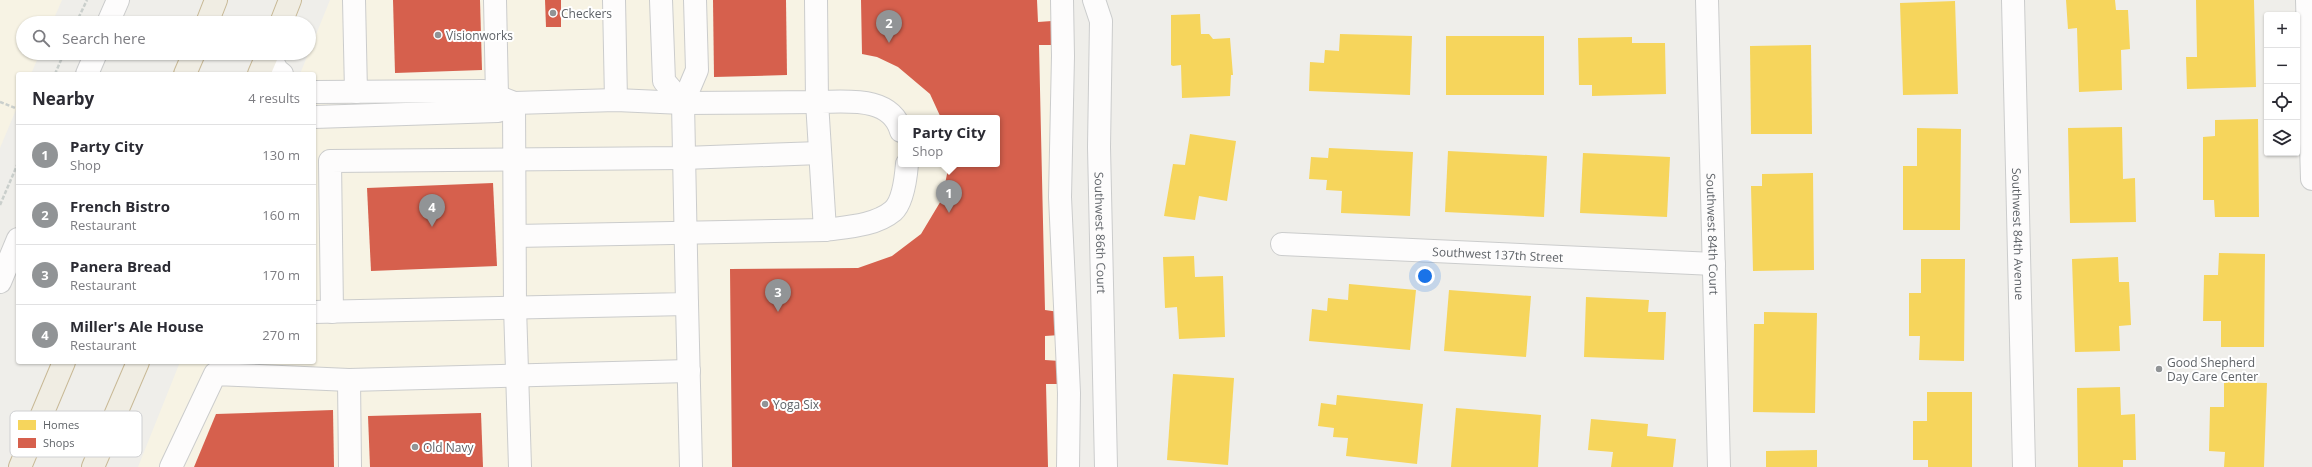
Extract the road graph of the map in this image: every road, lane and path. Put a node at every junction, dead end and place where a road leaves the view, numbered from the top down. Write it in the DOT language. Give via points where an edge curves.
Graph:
graph roads {
  1 [pos="87,0"];
  2 [pos="118,0"];
  3 [pos="216,0"];
  4 [pos="290,0"];
  5 [pos="354,0"];
  6 [pos="495,0"];
  7 [pos="614,0"];
  8 [pos="661,0"];
  9 [pos="695,0"];
  10 [pos="816,0"];
  11 [pos="1062,0"];
  12 [pos="1094,0"];
  13 [pos="1112,0"];
  14 [pos="1707,0"];
  15 [pos="2013,0"];
  16 [pos="2307,0"];
  17 [pos="79,16"];
  18 [pos="111,16"];
  19 [pos="210,16"];
  20 [pos="284,16"];
  21 [pos="1100,21"];
  22 [pos="61,60"];
  23 [pos="93,60"];
  24 [pos="191,60"];
  25 [pos="265,60"];
  26 [pos="272,60"];
  27 [pos="56,72"];
  28 [pos="88,72"];
  29 [pos="186,72"];
  30 [pos="260,72"];
  31 [pos="280,72"];
  32 [pos="316,92"];
  33 [pos="356,92"];
  34 [pos="505,99"];
  35 [pos="616,100"];
  36 [pos="0,102"];
  37 [pos="817,102"];
  38 [pos="683,103"];
  39 [pos="16,108"];
  40 [pos="316,116"];
  41 [pos="898,126"];
  42 [pos="820,154"];
  43 [pos="514,158"];
  44 [pos="684,158"];
  45 [pos="907,167"];
  46 [pos="16,168"];
  47 [pos="2312,179"];
  48 [pos="0,205"];
  49 [pos="825,230"];
  50 [pos="686,232"];
  51 [pos="515,236"];
  52 [pos="16,244"];
  53 [pos="1282,244"];
  54 [pos="1714,264"];
  55 [pos="0,282"];
  56 [pos="687,304"];
  57 [pos="515,307"];
  58 [pos="323,312"];
  59 [pos="63,364"];
  60 [pos="137,364"];
  61 [pos="218,368"];
  62 [pos="689,372"];
  63 [pos="517,375"];
  64 [pos="349,380"];
  65 [pos="43,411"];
  66 [pos="117,411"];
  67 [pos="24,457"];
  68 [pos="97,457"];
  69 [pos="20,467"];
  70 [pos="93,467"];
  71 [pos="171,467"];
  72 [pos="350,467"];
  73 [pos="520,467"];
  74 [pos="691,467"];
  75 [pos="1068,467"];
  76 [pos="1106,467"];
  77 [pos="1719,467"];
  78 [pos="2024,467"];
  1 -- 17 [label="path"];
  2 -- 18 [label="street"];
  3 -- 19 [label="highway"];
  4 -- 20 [label="highway"];
  5 -- 33 [label="street"];
  6 -- 34 [label="street"];
  7 -- 35 [label="street"];
  8 -- 38 [label="street" via="664,81"];
  9 -- 38 [label="street" via="697,70"];
  10 -- 37 [label="street"];
  11 -- 75 [label="street" via="1060,197 1069,393"];
  12 -- 21 [label="street, Southwest 86th Court"];
  13 -- 21 [label="street"];
  14 -- 54 [label="street, Southwest 84th Court"];
  15 -- 78 [label="street, Southwest 84th Avenue"];
  16 -- 47 [label="street"];
  21 -- 76 [label="street, Southwest 86th Court" via="1099,147"];
  22 -- 27 [label="path"];
  23 -- 28 [label="street"];
  24 -- 29 [label="highway"];
  25 -- 30 [label="highway"];
  26 -- 31 [label="street"];
  32 -- 33 [label="street"];
  33 -- 34 [label="street" via="484,91"];
  34 -- 35 [label="street"];
  34 -- 40 [label="street" via="498,111"];
  34 -- 43 [label="street"];
  35 -- 38 [label="street"];
  36 -- 39 [label="path"];
  37 -- 38 [label="street"];
  37 -- 41 [label="street" via="873,103 892,115"];
  37 -- 42 [label="street"];
  38 -- 44 [label="street"];
  42 -- 44 [label="street"];
  42 -- 49 [label="street"];
  43 -- 44 [label="street"];
  43 -- 51 [label="street"];
  43 -- 58 [label="street" via="330,161"];
  44 -- 50 [label="street"];
  45 -- 49 [label="street" via="906,183 894,211 864,225"];
  46 -- 48 [label="path"];
  49 -- 50 [label="street"];
  50 -- 51 [label="street"];
  50 -- 56 [label="street"];
  51 -- 57 [label="street"];
  52 -- 55 [label="street"];
  53 -- 54 [label="street, Southwest 137th Street"];
  54 -- 77 [label="street, Southwest 84th Court"];
  56 -- 57 [label="street"];
  56 -- 62 [label="street"];
  57 -- 58 [label="street"];
  57 -- 63 [label="street"];
  59 -- 65 [label="highway"];
  60 -- 66 [label="highway"];
  61 -- 64 [label="street"];
  61 -- 71 [label="street"];
  62 -- 63 [label="street"];
  62 -- 74 [label="street"];
  63 -- 64 [label="street"];
  63 -- 73 [label="street"];
  64 -- 72 [label="street"];
  67 -- 69 [label="highway"];
  68 -- 70 [label="highway"];
}
